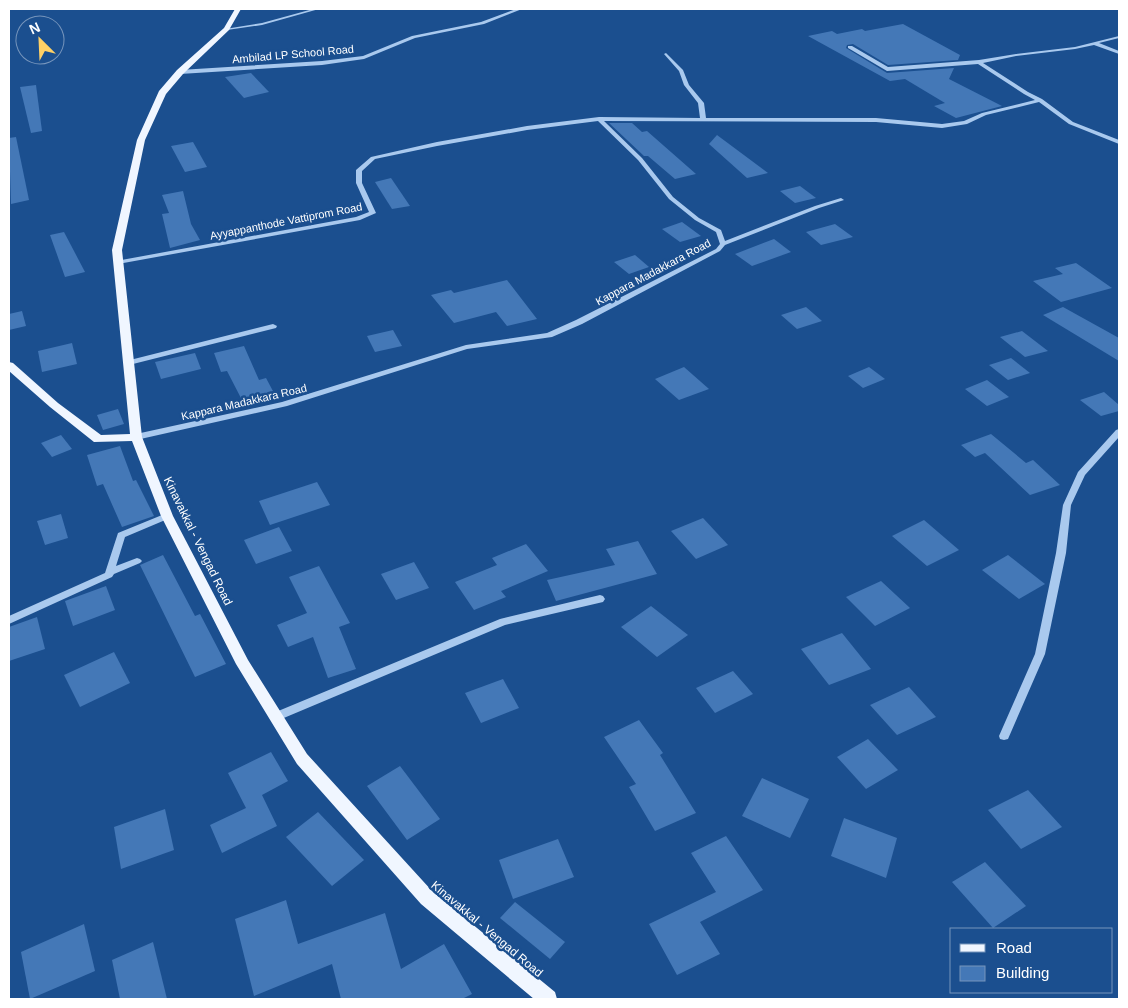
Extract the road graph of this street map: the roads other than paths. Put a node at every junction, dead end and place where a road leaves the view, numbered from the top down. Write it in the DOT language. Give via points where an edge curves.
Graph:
graph roads {
  1 [pos="238,9"];
  2 [pos="317,9"];
  3 [pos="520,9"];
  4 [pos="227,29"];
  5 [pos="1119,36"];
  6 [pos="1096,44"];
  7 [pos="850,47"];
  8 [pos="1119,53"];
  9 [pos="666,54"];
  10 [pos="979,62"];
  11 [pos="180,72"];
  12 [pos="1040,100"];
  13 [pos="599,119"];
  14 [pos="703,119"];
  15 [pos="1119,142"];
  16 [pos="840,200"];
  17 [pos="723,244"];
  18 [pos="118,262"];
  19 [pos="273,326"];
  20 [pos="129,363"];
  21 [pos="9,365"];
  22 [pos="1119,432"];
  23 [pos="136,437"];
  24 [pos="167,516"];
  25 [pos="138,561"];
  26 [pos="110,572"];
  27 [pos="600,599"];
  28 [pos="9,620"];
  29 [pos="275,717"];
  30 [pos="1004,736"];
  31 [pos="548,999"];
  1 -- 4 [label="main road, Kinavakkal - Vengad Road"];
  2 -- 4 [label="street" via="262,24"];
  3 -- 11 [label="street, Ambilad LP School Road" via="482,23 414,37 364,57 322,63"];
  4 -- 11 [label="main road, Kinavakkal - Vengad Road"];
  5 -- 6 [label="street"];
  6 -- 8 [label="street"];
  6 -- 10 [label="street"];
  7 -- 10 [label="street" via="887,69"];
  9 -- 14 [label="street" via="702,103"];
  10 -- 12 [label="street"];
  11 -- 18 [label="main road, Kinavakkal - Vengad Road" via="162,93 140,140 117,250"];
  12 -- 14 [label="street" via="992,112 965,123 942,126 876,120"];
  12 -- 15 [label="street" via="1071,123"];
  13 -- 14 [label="street"];
  13 -- 17 [label="street, Kappara Madakkara Road" via="640,159 671,198 697,219 719,231"];
  13 -- 18 [label="street, Ayyappanthode Vattiprom Road" via="527,128 373,158 359,170 359,183 374,213 358,219"];
  16 -- 17 [label="street"];
  17 -- 23 [label="street, Kappara Madakkara Road" via="718,250 580,322 549,334 466,346 284,404"];
  18 -- 20 [label="main road, Kinavakkal - Vengad Road"];
  19 -- 20 [label="street"];
  20 -- 23 [label="main road, Kinavakkal - Vengad Road"];
  21 -- 23 [label="main road" via="98,439"];
  22 -- 30 [label="street" via="1081,474 1067,505 1061,553 1040,654"];
  23 -- 24 [label="main road, Kinavakkal - Vengad Road"];
  24 -- 26 [label="street" via="121,535"];
  24 -- 29 [label="main road, Kinavakkal - Vengad Road"];
  25 -- 26 [label="street"];
  26 -- 28 [label="street" via="108,576"];
  27 -- 29 [label="street" via="503,622"];
  29 -- 31 [label="main road, Kinavakkal - Vengad Road" via="302,759 426,898"];
}
